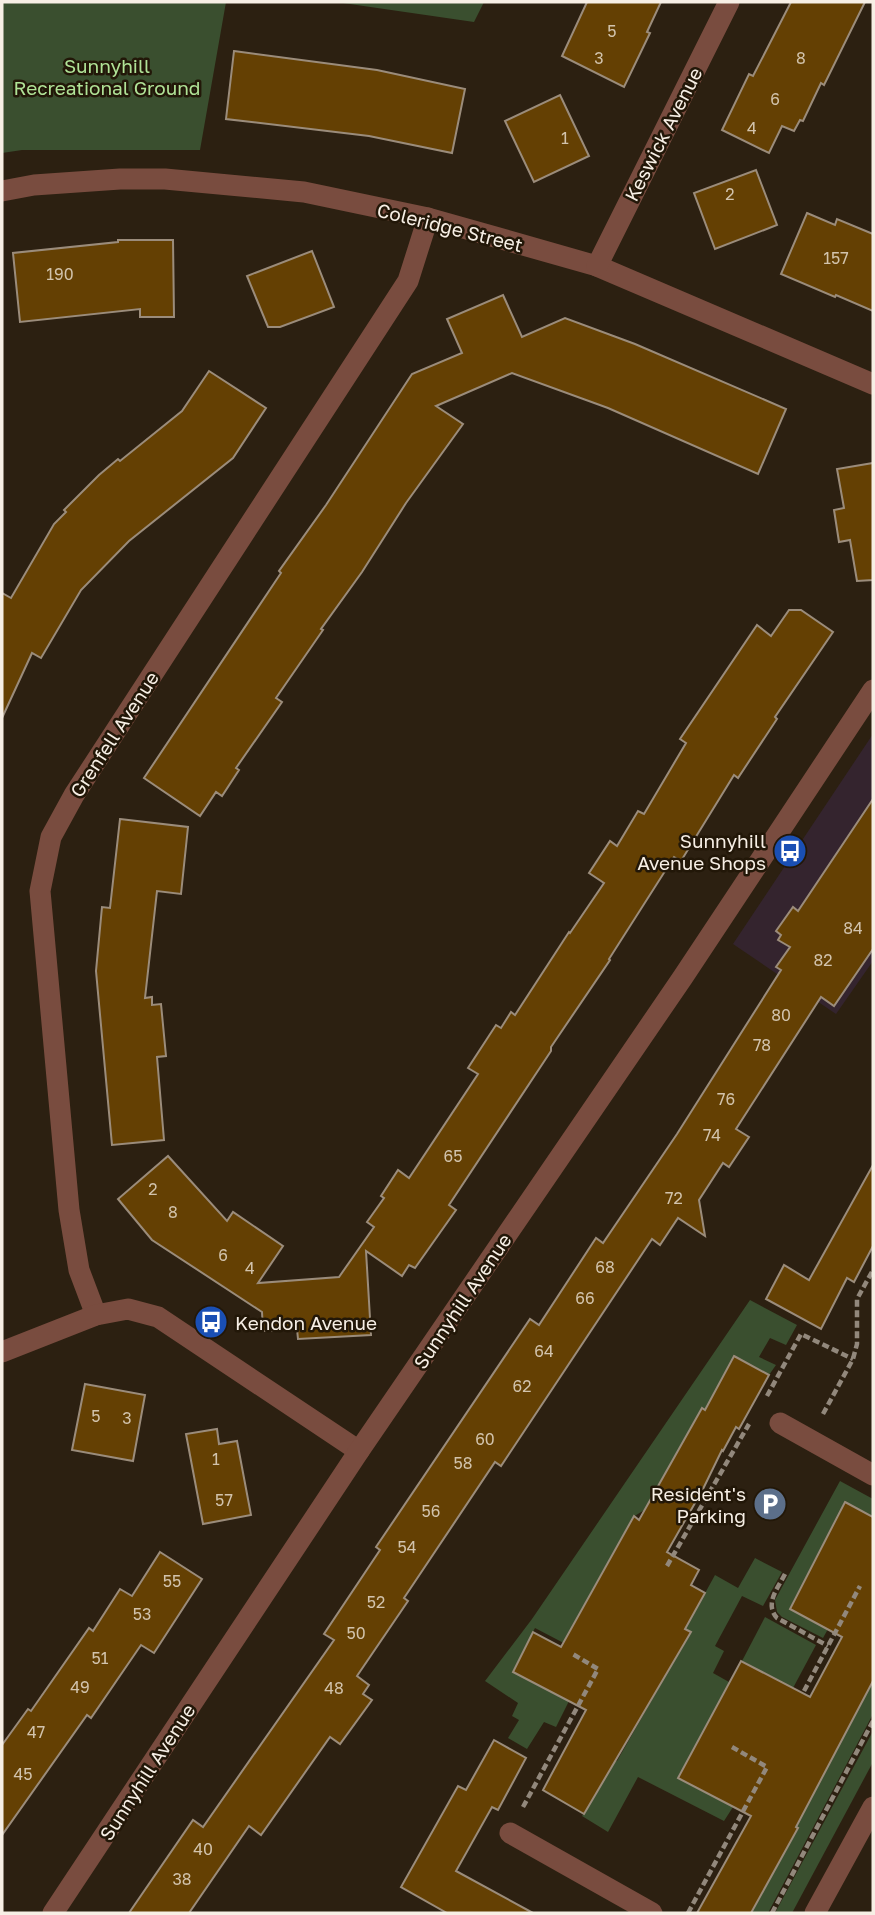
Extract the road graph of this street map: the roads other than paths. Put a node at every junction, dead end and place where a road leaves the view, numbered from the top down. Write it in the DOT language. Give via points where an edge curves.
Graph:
graph roads {
  1 [pos="729,2"];
  2 [pos="2,191"];
  3 [pos="428,218"];
  4 [pos="597,266"];
  5 [pos="873,384"];
  6 [pos="873,690"];
  7 [pos="96,1315"];
  8 [pos="2,1352"];
  9 [pos="780,1423"];
  10 [pos="359,1451"];
  11 [pos="873,1475"];
  12 [pos="873,1807"];
  13 [pos="510,1833"];
  14 [pos="53,1913"];
  15 [pos="652,1913"];
  16 [pos="816,1913"];
  1 -- 4 [label="street, Keswick Avenue"];
  2 -- 3 [label="street, Coleridge Street" via="34,185 165,179 304,192"];
  3 -- 4 [label="street, Coleridge Street"];
  3 -- 7 [label="street, Grenfell Avenue" via="408,281 51,837 40,891 69,1210 79,1270"];
  4 -- 5 [label="street, Coleridge Street"];
  6 -- 10 [label="street, Sunnyhill Avenue"];
  7 -- 8 [label="street"];
  7 -- 10 [label="street" via="128,1309 158,1317"];
  9 -- 11 [label="street"];
  10 -- 14 [label="street, Sunnyhill Avenue"];
  12 -- 16 [label="street"];
  13 -- 15 [label="street"];
}
